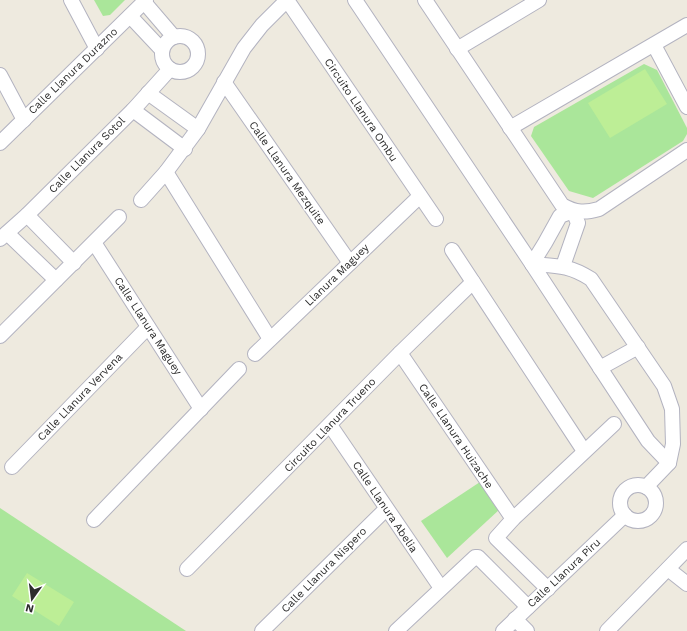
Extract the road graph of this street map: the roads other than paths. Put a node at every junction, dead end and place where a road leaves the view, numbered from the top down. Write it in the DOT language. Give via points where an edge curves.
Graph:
graph roads {
  1 [pos="71,0"];
  2 [pos="287,0"];
  3 [pos="355,0"];
  4 [pos="424,0"];
  5 [pos="538,0"];
  6 [pos="145,1"];
  7 [pos="130,16"];
  8 [pos="687,25"];
  9 [pos="174,37"];
  10 [pos="654,44"];
  11 [pos="97,48"];
  12 [pos="457,49"];
  13 [pos="162,50"];
  14 [pos="170,69"];
  15 [pos="0,75"];
  16 [pos="224,82"];
  17 [pos="148,93"];
  18 [pos="687,107"];
  19 [pos="133,110"];
  20 [pos="24,120"];
  21 [pos="510,128"];
  22 [pos="198,129"];
  23 [pos="0,143"];
  24 [pos="185,149"];
  25 [pos="687,150"];
  26 [pos="166,172"];
  27 [pos="420,196"];
  28 [pos="141,200"];
  29 [pos="573,211"];
  30 [pos="27,215"];
  31 [pos="119,217"];
  32 [pos="436,219"];
  33 [pos="3,236"];
  34 [pos="95,244"];
  35 [pos="452,250"];
  36 [pos="74,263"];
  37 [pos="350,263"];
  38 [pos="532,264"];
  39 [pos="563,266"];
  40 [pos="56,280"];
  41 [pos="473,282"];
  42 [pos="148,327"];
  43 [pos="0,336"];
  44 [pos="270,339"];
  45 [pos="638,347"];
  46 [pos="400,353"];
  47 [pos="255,354"];
  48 [pos="600,368"];
  49 [pos="239,369"];
  50 [pos="201,409"];
  51 [pos="614,424"];
  52 [pos="330,425"];
  53 [pos="584,451"];
  54 [pos="669,463"];
  55 [pos="12,467"];
  56 [pos="646,487"];
  57 [pos="386,509"];
  58 [pos="625,515"];
  59 [pos="513,519"];
  60 [pos="94,520"];
  61 [pos="687,549"];
  62 [pos="187,569"];
  63 [pos="668,569"];
  64 [pos="687,584"];
  65 [pos="441,588"];
  66 [pos="548,589"];
  67 [pos="528,607"];
  68 [pos="515,619"];
  69 [pos="262,631"];
  70 [pos="396,631"];
  71 [pos="503,631"];
  72 [pos="527,631"];
  73 [pos="607,631"];
  1 -- 11 [label="street"];
  2 -- 16 [label="street, Circuito Llanura Ombu" via="244,48"];
  2 -- 27 [label="street, Circuito Llanura Ombu"];
  3 -- 38 [label="street"];
  4 -- 12 [label="street"];
  5 -- 12 [label="street"];
  6 -- 7 [label="street, Calle Llanura Durazno"];
  6 -- 9 [label="street"];
  7 -- 11 [label="street, Calle Llanura Durazno"];
  7 -- 13 [label="street"];
  8 -- 10 [label="street"];
  9 -- 13 [label="street"];
  9 -- 14 [label="street" via="186,37 191,40 198,50 198,56 196,62 187,70"];
  10 -- 18 [label="street"];
  10 -- 21 [label="street"];
  11 -- 20 [label="street, Calle Llanura Durazno"];
  12 -- 21 [label="street"];
  13 -- 14 [label="street" via="163,60"];
  14 -- 17 [label="street, Calle Llanura Sotol"];
  15 -- 20 [label="street"];
  16 -- 22 [label="street, Circuito Llanura Ombu"];
  16 -- 37 [label="street, Calle Llanura Mezquite"];
  17 -- 19 [label="street, Calle Llanura Sotol"];
  17 -- 22 [label="street"];
  19 -- 24 [label="street"];
  19 -- 30 [label="street, Calle Llanura Sotol"];
  20 -- 23 [label="street, Calle Llanura Durazno"];
  21 -- 29 [label="street" via="555,196 562,205"];
  22 -- 24 [label="street, Circuito Llanura Ombu"];
  24 -- 26 [label="street, Circuito Llanura Ombu"];
  25 -- 29 [label="street" via="599,209 587,213"];
  26 -- 28 [label="street, Circuito Llanura Ombu"];
  26 -- 44 [label="street"];
  27 -- 32 [label="street, Circuito Llanura Ombu"];
  27 -- 37 [label="street, Llanura Maguey"];
  29 -- 38 [label="street" via="560,216"];
  29 -- 39 [label="street" via="578,222"];
  30 -- 33 [label="street, Calle Llanura Sotol"];
  30 -- 36 [label="street"];
  31 -- 34 [label="street"];
  33 -- 40 [label="street"];
  34 -- 36 [label="street"];
  34 -- 42 [label="street, Calle Llanura Maguey"];
  35 -- 41 [label="street"];
  36 -- 40 [label="street"];
  37 -- 44 [label="street, Llanura Maguey"];
  38 -- 39 [label="street"];
  38 -- 48 [label="street"];
  39 -- 45 [label="street" via="577,270 591,279"];
  40 -- 43 [label="street"];
  41 -- 46 [label="street, Circuito Llanura Trueno"];
  41 -- 53 [label="street"];
  42 -- 50 [label="street, Calle Llanura Maguey"];
  42 -- 55 [label="street, Calle Llanura Vervena"];
  44 -- 47 [label="street, Llanura Maguey"];
  45 -- 48 [label="street"];
  45 -- 54 [label="street" via="664,386 672,409 673,444"];
  46 -- 52 [label="street, Circuito Llanura Trueno"];
  46 -- 59 [label="street, Calle Llanura Huizache"];
  48 -- 54 [label="street" via="648,441"];
  49 -- 50 [label="street"];
  50 -- 60 [label="street"];
  51 -- 53 [label="street"];
  52 -- 57 [label="street, Calle Llanura Abelia"];
  52 -- 62 [label="street, Circuito Llanura Trueno"];
  53 -- 59 [label="street"];
  54 -- 56 [label="street"];
  56 -- 58 [label="street" via="635,485 625,490 620,506"];
  56 -- 58 [label="street" via="656,502 652,513 642,520 630,519"];
  57 -- 65 [label="street, Calle Llanura Abelia"];
  57 -- 69 [label="street, Calle Llanura Nispero"];
  58 -- 66 [label="street, Calle Llanura Piru"];
  59 -- 66 [label="street" via="497,538"];
  61 -- 63 [label="street"];
  63 -- 64 [label="street"];
  63 -- 73 [label="street"];
  65 -- 67 [label="street" via="476,557"];
  65 -- 70 [label="street"];
  66 -- 67 [label="street, Calle Llanura Piru"];
  67 -- 68 [label="street, Calle Llanura Piru"];
  68 -- 71 [label="street, Calle Llanura Piru"];
  68 -- 72 [label="street"];
}
